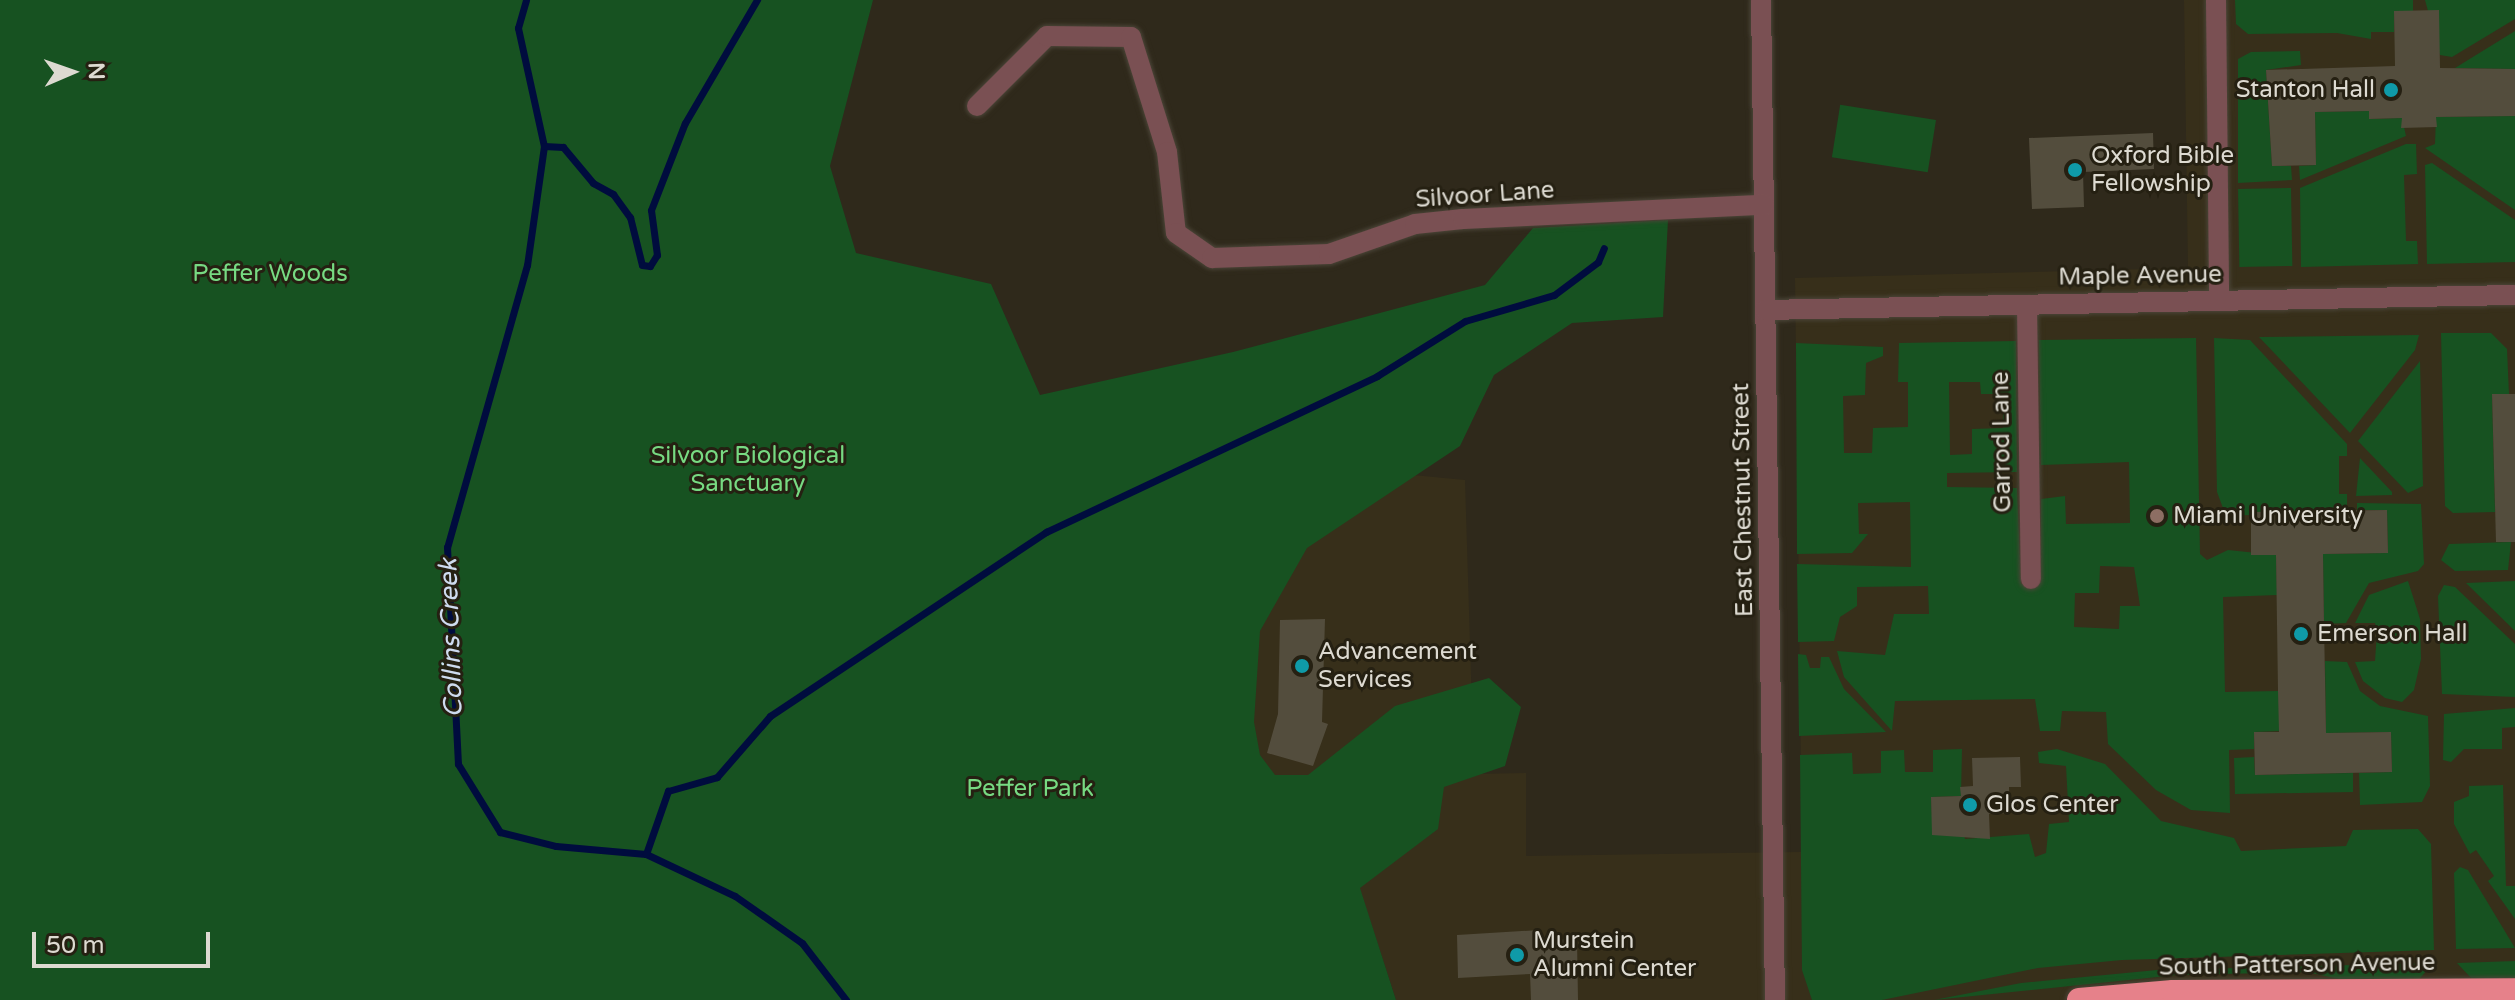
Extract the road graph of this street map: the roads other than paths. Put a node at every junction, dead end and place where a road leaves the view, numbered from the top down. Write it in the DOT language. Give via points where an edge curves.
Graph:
graph roads {
  1 [pos="1761,0"];
  2 [pos="2216,0"];
  3 [pos="977,106"];
  4 [pos="1764,205"];
  5 [pos="2515,295"];
  6 [pos="2219,301"];
  7 [pos="2027,305"];
  8 [pos="1765,310"];
  9 [pos="2031,579"];
  10 [pos="2515,990"];
  11 [pos="2172,996"];
  12 [pos="1775,1000"];
  13 [pos="2079,1000"];
  1 -- 4 [label="street, East Chestnut Street"];
  2 -- 6 [label="street"];
  3 -- 4 [label="street, Silvoor Lane" via="1047,36 1131,37 1167,152 1176,233 1212,258 1329,254 1415,224 1463,219"];
  4 -- 8 [label="street, East Chestnut Street"];
  5 -- 6 [label="street, Maple Avenue"];
  6 -- 7 [label="street, Maple Avenue"];
  7 -- 8 [label="street, Maple Avenue"];
  7 -- 9 [label="street, Garrod Lane"];
  8 -- 12 [label="street, East Chestnut Street"];
  10 -- 11 [label="highway, South Patterson Avenue"];
  11 -- 13 [label="highway, South Patterson Avenue"];
}
